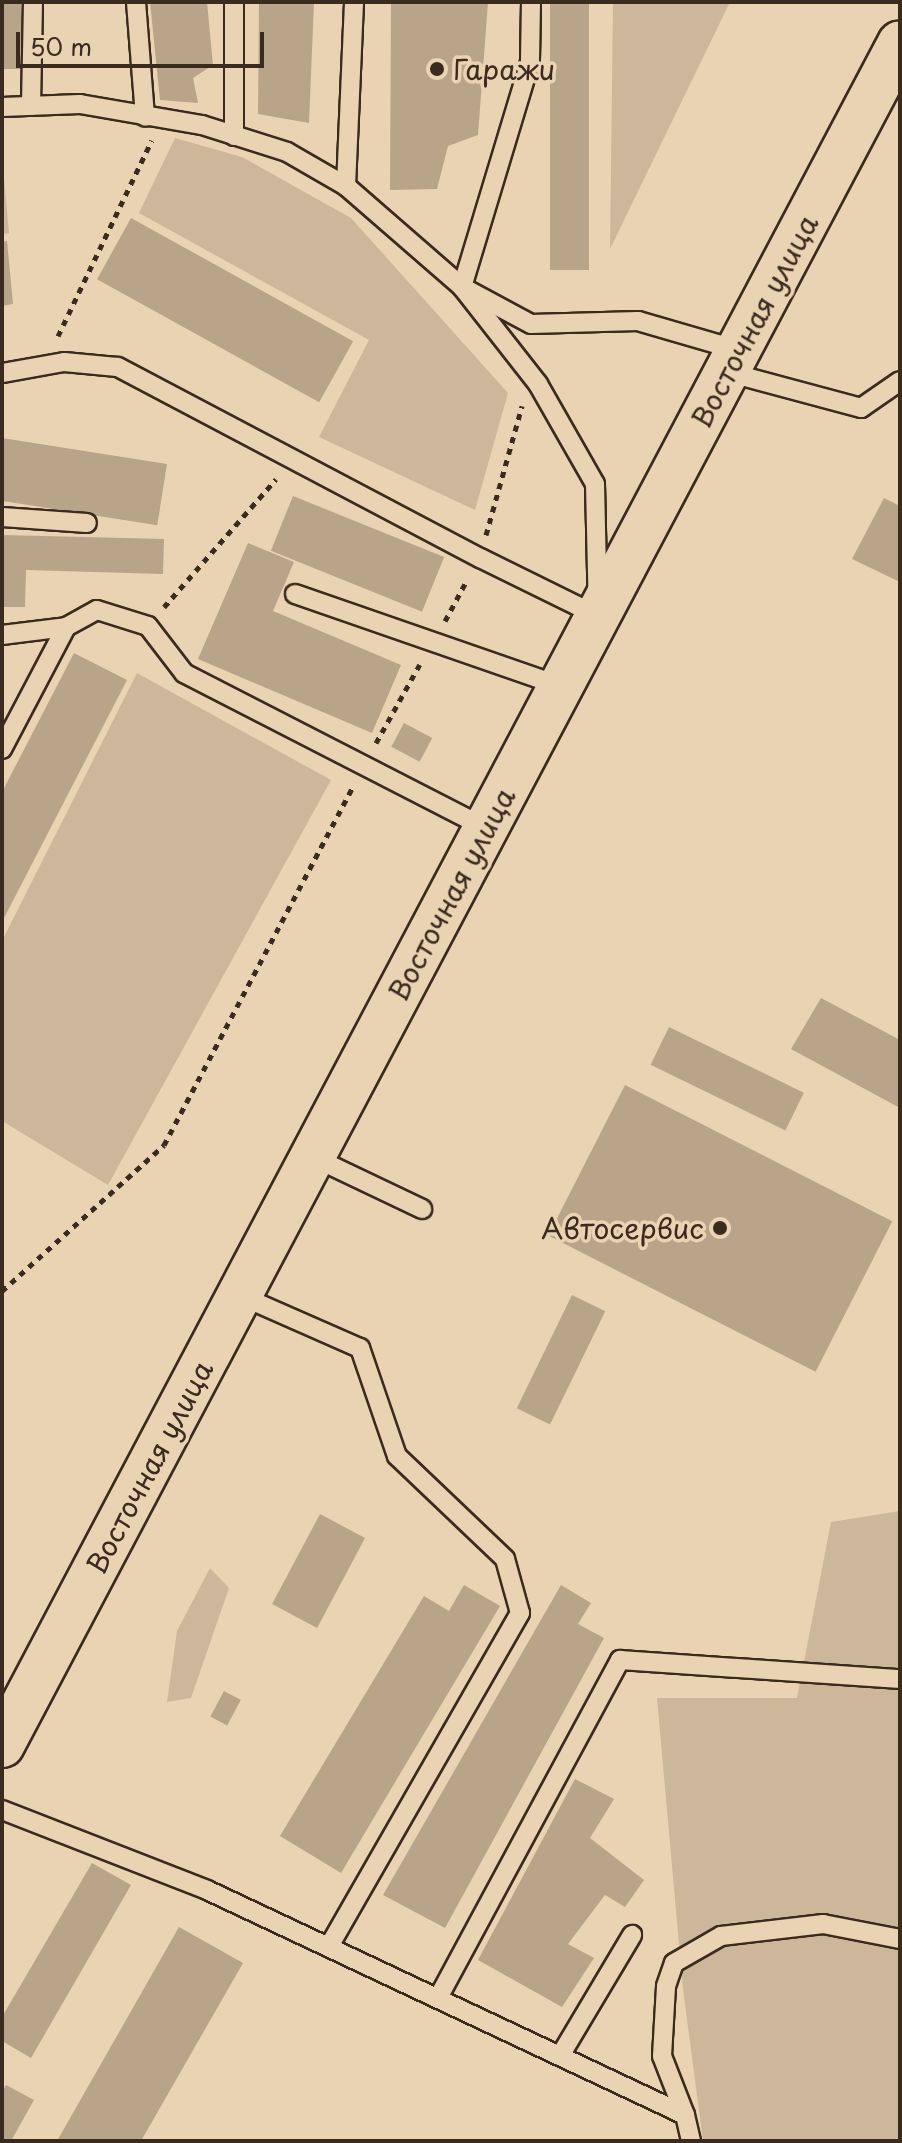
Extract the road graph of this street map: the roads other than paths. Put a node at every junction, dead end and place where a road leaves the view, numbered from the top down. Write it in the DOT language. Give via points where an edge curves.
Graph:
graph roads {
  1 [pos="33,2"];
  2 [pos="136,2"];
  3 [pos="234,2"];
  4 [pos="354,2"];
  5 [pos="531,2"];
  6 [pos="900,43"];
  7 [pos="31,106"];
  8 [pos="2,107"];
  9 [pos="153,118"];
  10 [pos="234,136"];
  11 [pos="346,186"];
  12 [pos="462,287"];
  13 [pos="733,361"];
  14 [pos="2,373"];
  15 [pos="900,381"];
  16 [pos="2,517"];
  17 [pos="87,523"];
  18 [pos="295,594"];
  19 [pos="598,616"];
  20 [pos="66,627"];
  21 [pos="2,635"];
  22 [pos="561,686"];
  23 [pos="2,749"];
  24 [pos="486,828"];
  25 [pos="313,1157"];
  26 [pos="422,1209"];
  27 [pos="239,1295"];
  28 [pos="900,1679"];
  29 [pos="8,1717"];
  30 [pos="2,1810"];
  31 [pos="632,1935"];
  32 [pos="900,1939"];
  33 [pos="329,1947"];
  34 [pos="438,1998"];
  35 [pos="560,2056"];
  36 [pos="685,2115"];
  37 [pos="692,2139"];
  1 -- 7 [label="lane"];
  2 -- 9 [label="lane"];
  3 -- 10 [label="lane"];
  4 -- 11 [label="lane"];
  5 -- 12 [label="lane" via="530,62"];
  6 -- 13 [label="main road, Восточная улица"];
  7 -- 8 [label="lane"];
  7 -- 9 [label="lane" via="80,104"];
  9 -- 10 [label="lane"];
  10 -- 11 [label="lane" via="287,152"];
  11 -- 12 [label="lane"];
  12 -- 13 [label="lane" via="531,324 638,321"];
  12 -- 19 [label="lane" via="531,375 595,484"];
  13 -- 15 [label="lane" via="861,408"];
  13 -- 19 [label="main road, Восточная улица"];
  14 -- 19 [label="lane" via="64,362 117,367"];
  16 -- 17 [label="lane"];
  18 -- 22 [label="lane"];
  19 -- 22 [label="main road, Восточная улица"];
  20 -- 21 [label="lane"];
  20 -- 23 [label="lane"];
  20 -- 24 [label="lane" via="97,610 148,626 184,673"];
  22 -- 24 [label="main road, Восточная улица"];
  24 -- 25 [label="main road, Восточная улица"];
  25 -- 26 [label="lane"];
  25 -- 27 [label="main road, Восточная улица"];
  27 -- 29 [label="main road, Восточная улица"];
  27 -- 33 [label="lane" via="360,1348 397,1456 505,1559 520,1613"];
  28 -- 34 [label="lane" via="620,1660"];
  30 -- 33 [label="lane" via="207,1890"];
  31 -- 35 [label="lane"];
  32 -- 36 [label="lane" via="823,1924 721,1936 674,1963 666,1986 662,2056"];
  33 -- 34 [label="lane"];
  34 -- 35 [label="lane"];
  35 -- 36 [label="lane"];
  36 -- 37 [label="lane"];
}
